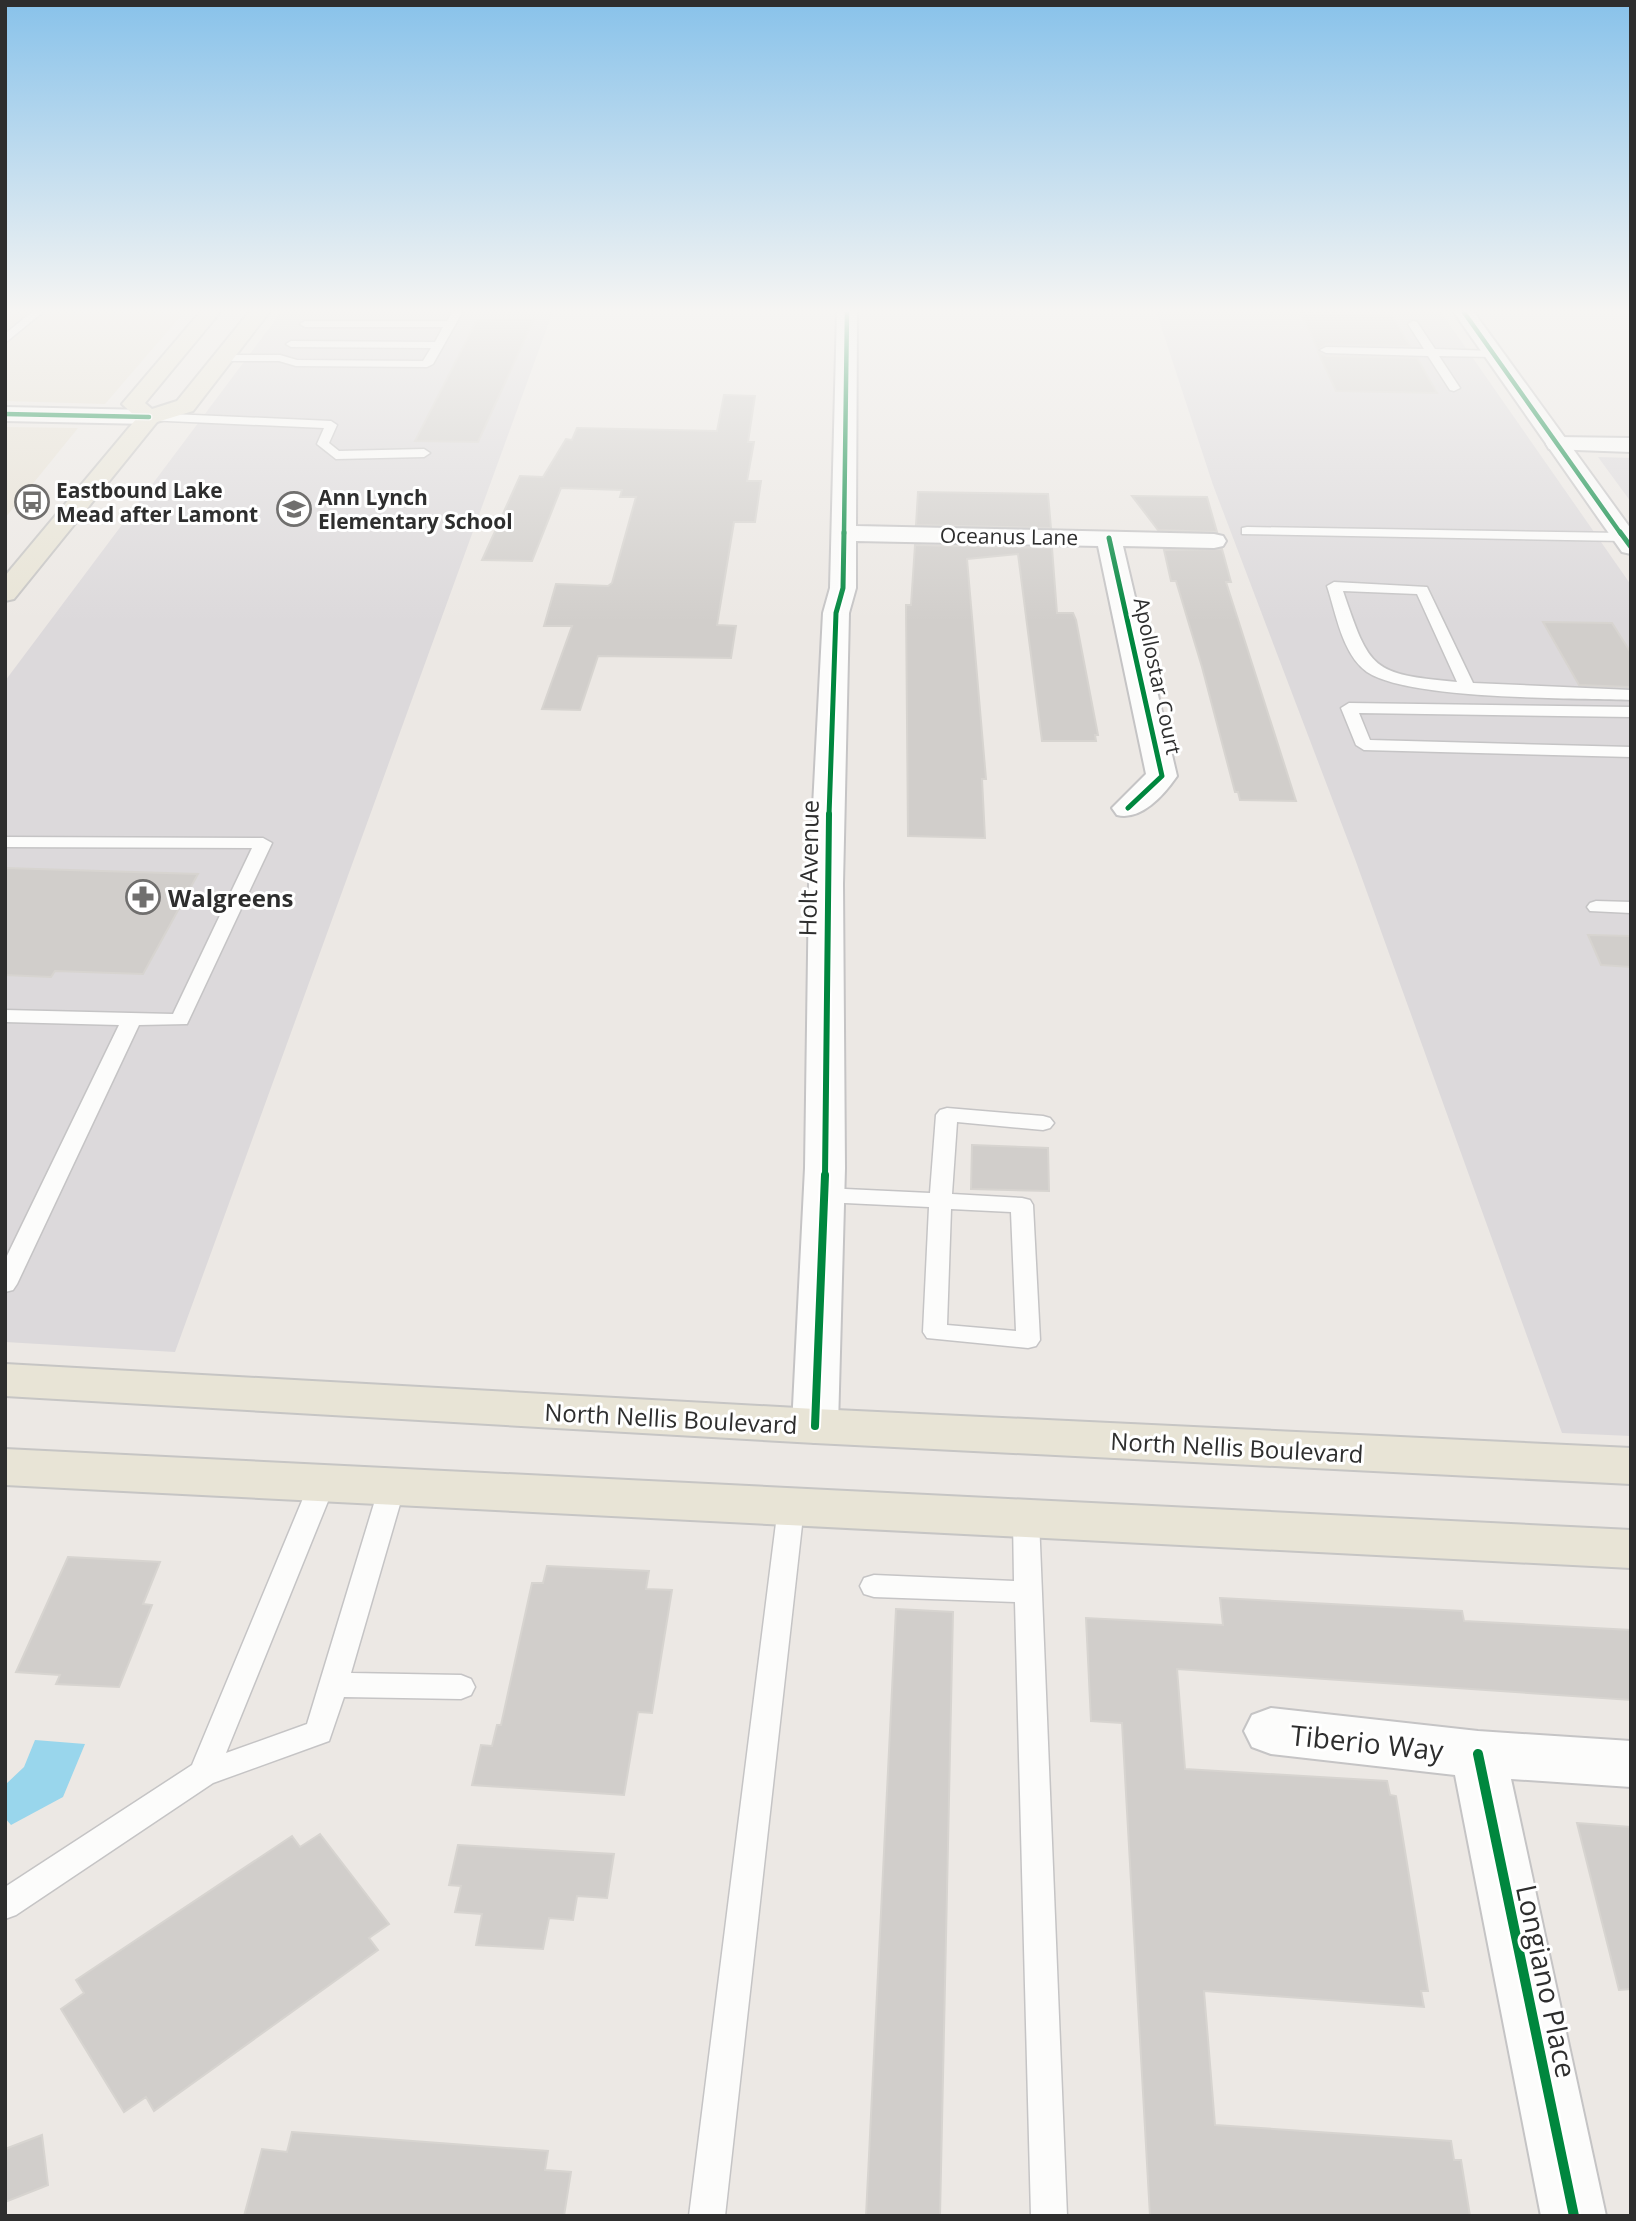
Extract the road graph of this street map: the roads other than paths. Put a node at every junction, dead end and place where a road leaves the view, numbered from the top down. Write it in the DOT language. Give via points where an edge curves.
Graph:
graph roads {
  1 [pos="36,415"];
  2 [pos="146,415"];
  3 [pos="157,415"];
  4 [pos="846,415"];
  5 [pos="1536,415"];
  6 [pos="149,417"];
  7 [pos="1557,444"];
  8 [pos="1631,445"];
  9 [pos="424,453"];
  10 [pos="1247,531"];
  11 [pos="845,533"];
  12 [pos="1110,538"];
  13 [pos="1214,541"];
  14 [pos="1627,542"];
  15 [pos="5,593"];
  16 [pos="1466,686"];
  17 [pos="1631,695"];
  18 [pos="1631,712"];
  19 [pos="1631,752"];
  20 [pos="1128,808"];
  21 [pos="5,842"];
  22 [pos="1596,907"];
  23 [pos="1631,908"];
  24 [pos="5,1016"];
  25 [pos="132,1019"];
  26 [pos="1044,1123"];
  27 [pos="824,1195"];
  28 [pos="940,1201"];
  29 [pos="5,1284"];
  30 [pos="5,1380"];
  31 [pos="815,1426"];
  32 [pos="1631,1466"];
  33 [pos="5,1467"];
  34 [pos="322,1484"];
  35 [pos="392,1487"];
  36 [pos="792,1507"];
  37 [pos="1026,1519"];
  38 [pos="1631,1549"];
  39 [pos="873,1586"];
  40 [pos="1027,1592"];
  41 [pos="333,1685"];
  42 [pos="461,1687"];
  43 [pos="1271,1731"];
  44 [pos="1478,1754"];
  45 [pos="1631,1764"];
  46 [pos="203,1774"];
  47 [pos="5,1905"];
  48 [pos="707,2216"];
  49 [pos="1049,2216"];
  50 [pos="1574,2216"];
  1 -- 6 [label="street"];
  2 -- 6 [label="main road"];
  3 -- 6 [label="main road"];
  4 -- 11 [label="street, Holt Avenue"];
  5 -- 7 [label="street"];
  6 -- 9 [label="lane" via="331,425 323,444 336,455"];
  6 -- 15 [label="main road"];
  7 -- 8 [label="street"];
  7 -- 14 [label="street"];
  10 -- 14 [label="lane"];
  11 -- 12 [label="street, Oceanus Lane"];
  11 -- 27 [label="street, Holt Avenue" via="844,588 836,614 826,884"];
  12 -- 13 [label="street, Oceanus Lane"];
  12 -- 20 [label="street, Apollostar Court" via="1162,776"];
  16 -- 16 [label="lane" via="1411,682 1374,670 1359,653 1334,586 1422,590"];
  16 -- 17 [label="lane"];
  18 -- 19 [label="lane" via="1349,708 1364,745"];
  21 -- 25 [label="lane" via="263,843 180,1020"];
  22 -- 23 [label="lane"];
  24 -- 25 [label="lane"];
  25 -- 29 [label="lane"];
  26 -- 28 [label="lane" via="947,1115"];
  27 -- 28 [label="lane"];
  27 -- 31 [label="street, Holt Avenue"];
  28 -- 28 [label="lane" via="1022,1205 1028,1340 935,1332"];
  30 -- 31 [label="main road, North Nellis Boulevard"];
  31 -- 32 [label="main road, North Nellis Boulevard"];
  33 -- 34 [label="main road"];
  34 -- 35 [label="main road"];
  34 -- 46 [label="lane"];
  35 -- 36 [label="main road"];
  35 -- 41 [label="lane"];
  36 -- 37 [label="main road"];
  36 -- 48 [label="lane"];
  37 -- 38 [label="main road"];
  37 -- 40 [label="lane"];
  39 -- 40 [label="lane"];
  40 -- 49 [label="lane"];
  41 -- 42 [label="lane"];
  41 -- 46 [label="lane" via="319,1732"];
  43 -- 44 [label="street, Tiberio Way"];
  44 -- 45 [label="street, Tiberio Way"];
  44 -- 50 [label="street, Longiano Place"];
  46 -- 47 [label="lane"];
}
